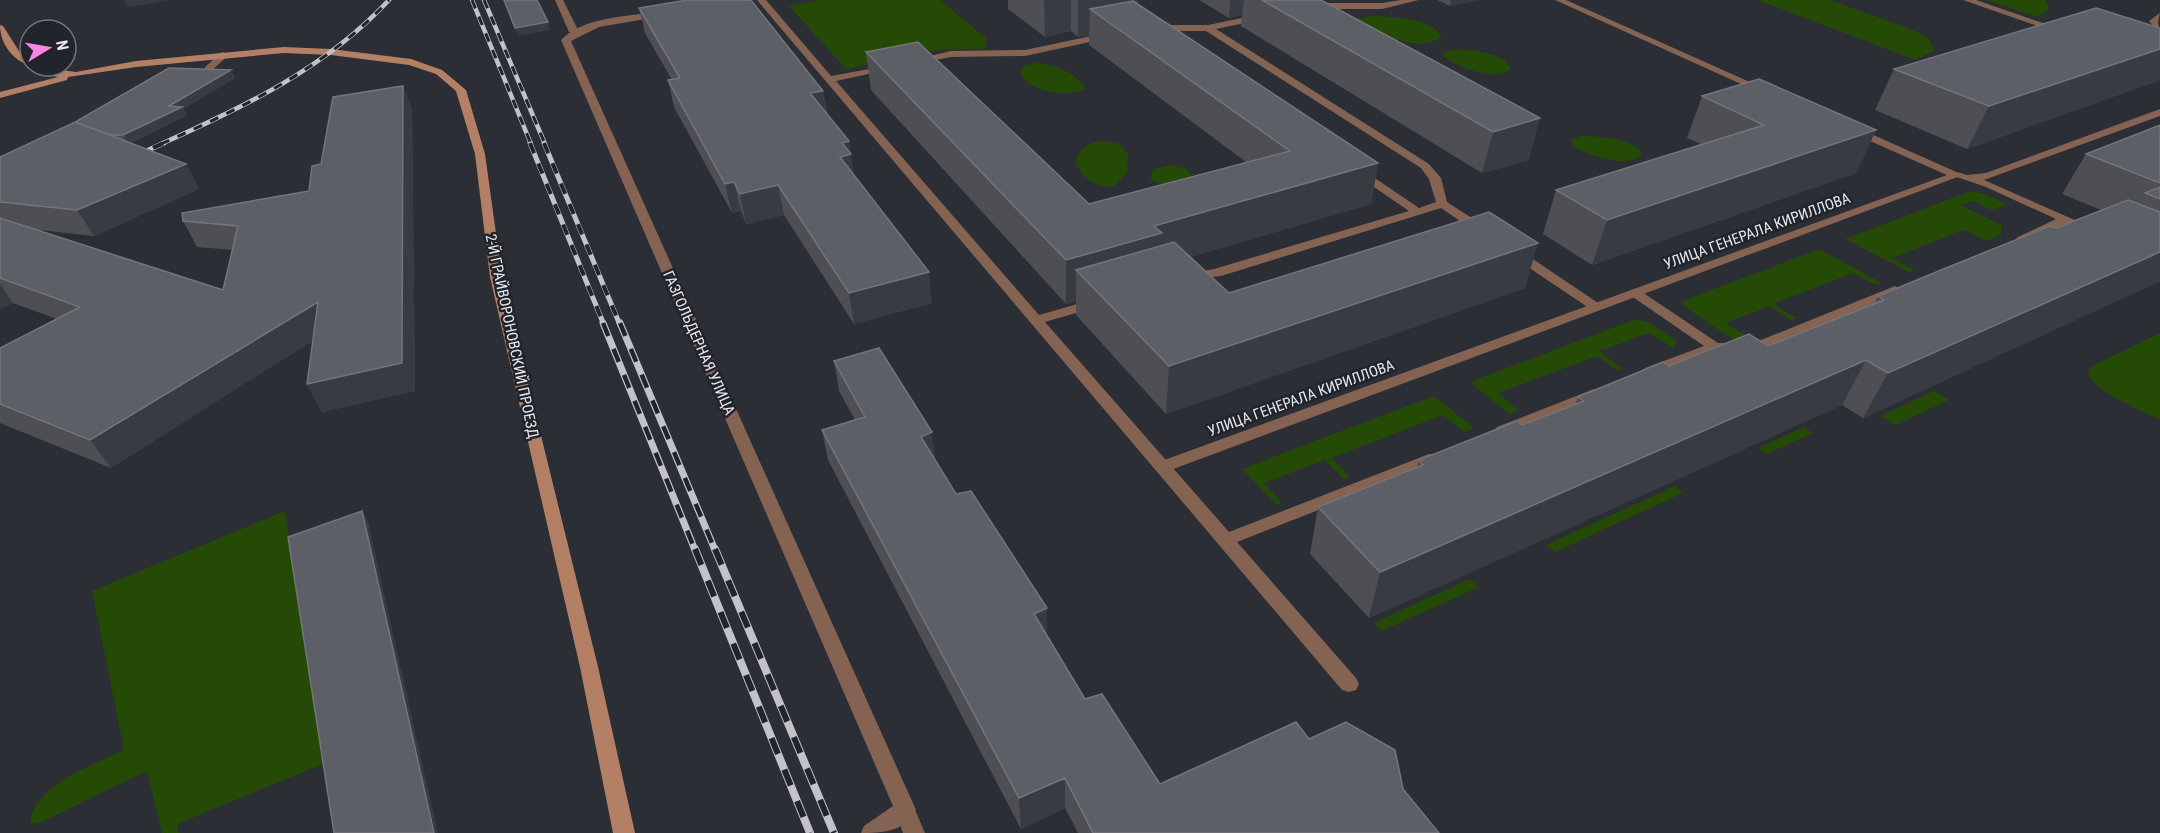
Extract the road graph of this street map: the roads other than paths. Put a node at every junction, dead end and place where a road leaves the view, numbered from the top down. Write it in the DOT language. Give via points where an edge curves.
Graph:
graph roads {
  1 [pos="559,0"];
  2 [pos="761,0"];
  3 [pos="1415,0"];
  4 [pos="1559,0"];
  5 [pos="1967,0"];
  6 [pos="1300,9"];
  7 [pos="669,13"];
  8 [pos="1268,15"];
  9 [pos="2160,16"];
  10 [pos="0,28"];
  11 [pos="1208,28"];
  12 [pos="2160,30"];
  13 [pos="574,32"];
  14 [pos="1125,32"];
  15 [pos="2070,35"];
  16 [pos="1161,37"];
  17 [pos="225,54"];
  18 [pos="18,55"];
  19 [pos="208,69"];
  20 [pos="78,75"];
  21 [pos="65,78"];
  22 [pos="829,79"];
  23 [pos="1771,93"];
  24 [pos="0,95"];
  25 [pos="2160,112"];
  26 [pos="1846,126"];
  27 [pos="1349,165"];
  28 [pos="1957,175"];
  29 [pos="1442,204"];
  30 [pos="1418,212"];
  31 [pos="2066,219"];
  32 [pos="2087,228"];
  33 [pos="1491,237"];
  34 [pos="2012,242"];
  35 [pos="1510,249"];
  36 [pos="1178,279"];
  37 [pos="1909,284"];
  38 [pos="1634,293"];
  39 [pos="1113,297"];
  40 [pos="1597,307"];
  41 [pos="1036,321"];
  42 [pos="1715,347"];
  43 [pos="1634,378"];
  44 [pos="1612,386"];
  45 [pos="1488,436"];
  46 [pos="1445,454"];
  47 [pos="1162,467"];
  48 [pos="1224,541"];
  49 [pos="1349,684"];
  50 [pos="905,810"];
  51 [pos="624,833"];
  52 [pos="872,833"];
  53 [pos="914,833"];
  1 -- 13 [label="street"];
  2 -- 22 [label="street"];
  3 -- 6 [label="street" via="1382,6 1327,4"];
  4 -- 23 [label="street"];
  5 -- 15 [label="street"];
  7 -- 13 [label="street"];
  8 -- 11 [label="street"];
  9 -- 12 [label="street" via="2153,21"];
  10 -- 18 [label="main road"];
  11 -- 16 [label="street" via="1144,28"];
  11 -- 29 [label="street" via="1425,166 1435,178"];
  13 -- 50 [label="street, ГАЗГОЛЬДЕРНАЯ УЛИЦА" via="566,40"];
  14 -- 22 [label="street" via="1030,52 946,55"];
  17 -- 19 [label="street"];
  17 -- 20 [label="main road, 2-Й ГРАЙВОРОНОВСКИЙ ПРОЕЗД"];
  17 -- 51 [label="main road, 2-Й ГРАЙВОРОНОВСКИЙ ПРОЕЗД" via="284,50 382,57 439,72 461,90 480,154 496,277 589,667"];
  21 -- 24 [label="main road"];
  22 -- 41 [label="street"];
  25 -- 28 [label="street" via="1985,177"];
  26 -- 28 [label="street"];
  27 -- 30 [label="street"];
  28 -- 31 [label="street" via="1990,185"];
  28 -- 38 [label="street, УЛИЦА ГЕНЕРАЛА КИРИЛЛОВА"];
  29 -- 30 [label="street"];
  29 -- 33 [label="street"];
  30 -- 36 [label="street" via="1216,273"];
  31 -- 32 [label="street"];
  31 -- 34 [label="street"];
  35 -- 40 [label="street"];
  37 -- 42 [label="street" via="1753,348"];
  38 -- 40 [label="street, УЛИЦА ГЕНЕРАЛА КИРИЛЛОВА"];
  38 -- 42 [label="street"];
  39 -- 41 [label="street"];
  40 -- 47 [label="street, УЛИЦА ГЕНЕРАЛА КИРИЛЛОВА"];
  41 -- 47 [label="street"];
  42 -- 43 [label="street"];
  44 -- 45 [label="street"];
  46 -- 48 [label="street"];
  47 -- 48 [label="street"];
  48 -- 49 [label="street"];
  50 -- 52 [label="street"];
  50 -- 53 [label="street, ГАЗГОЛЬДЕРНАЯ УЛИЦА"];
}
